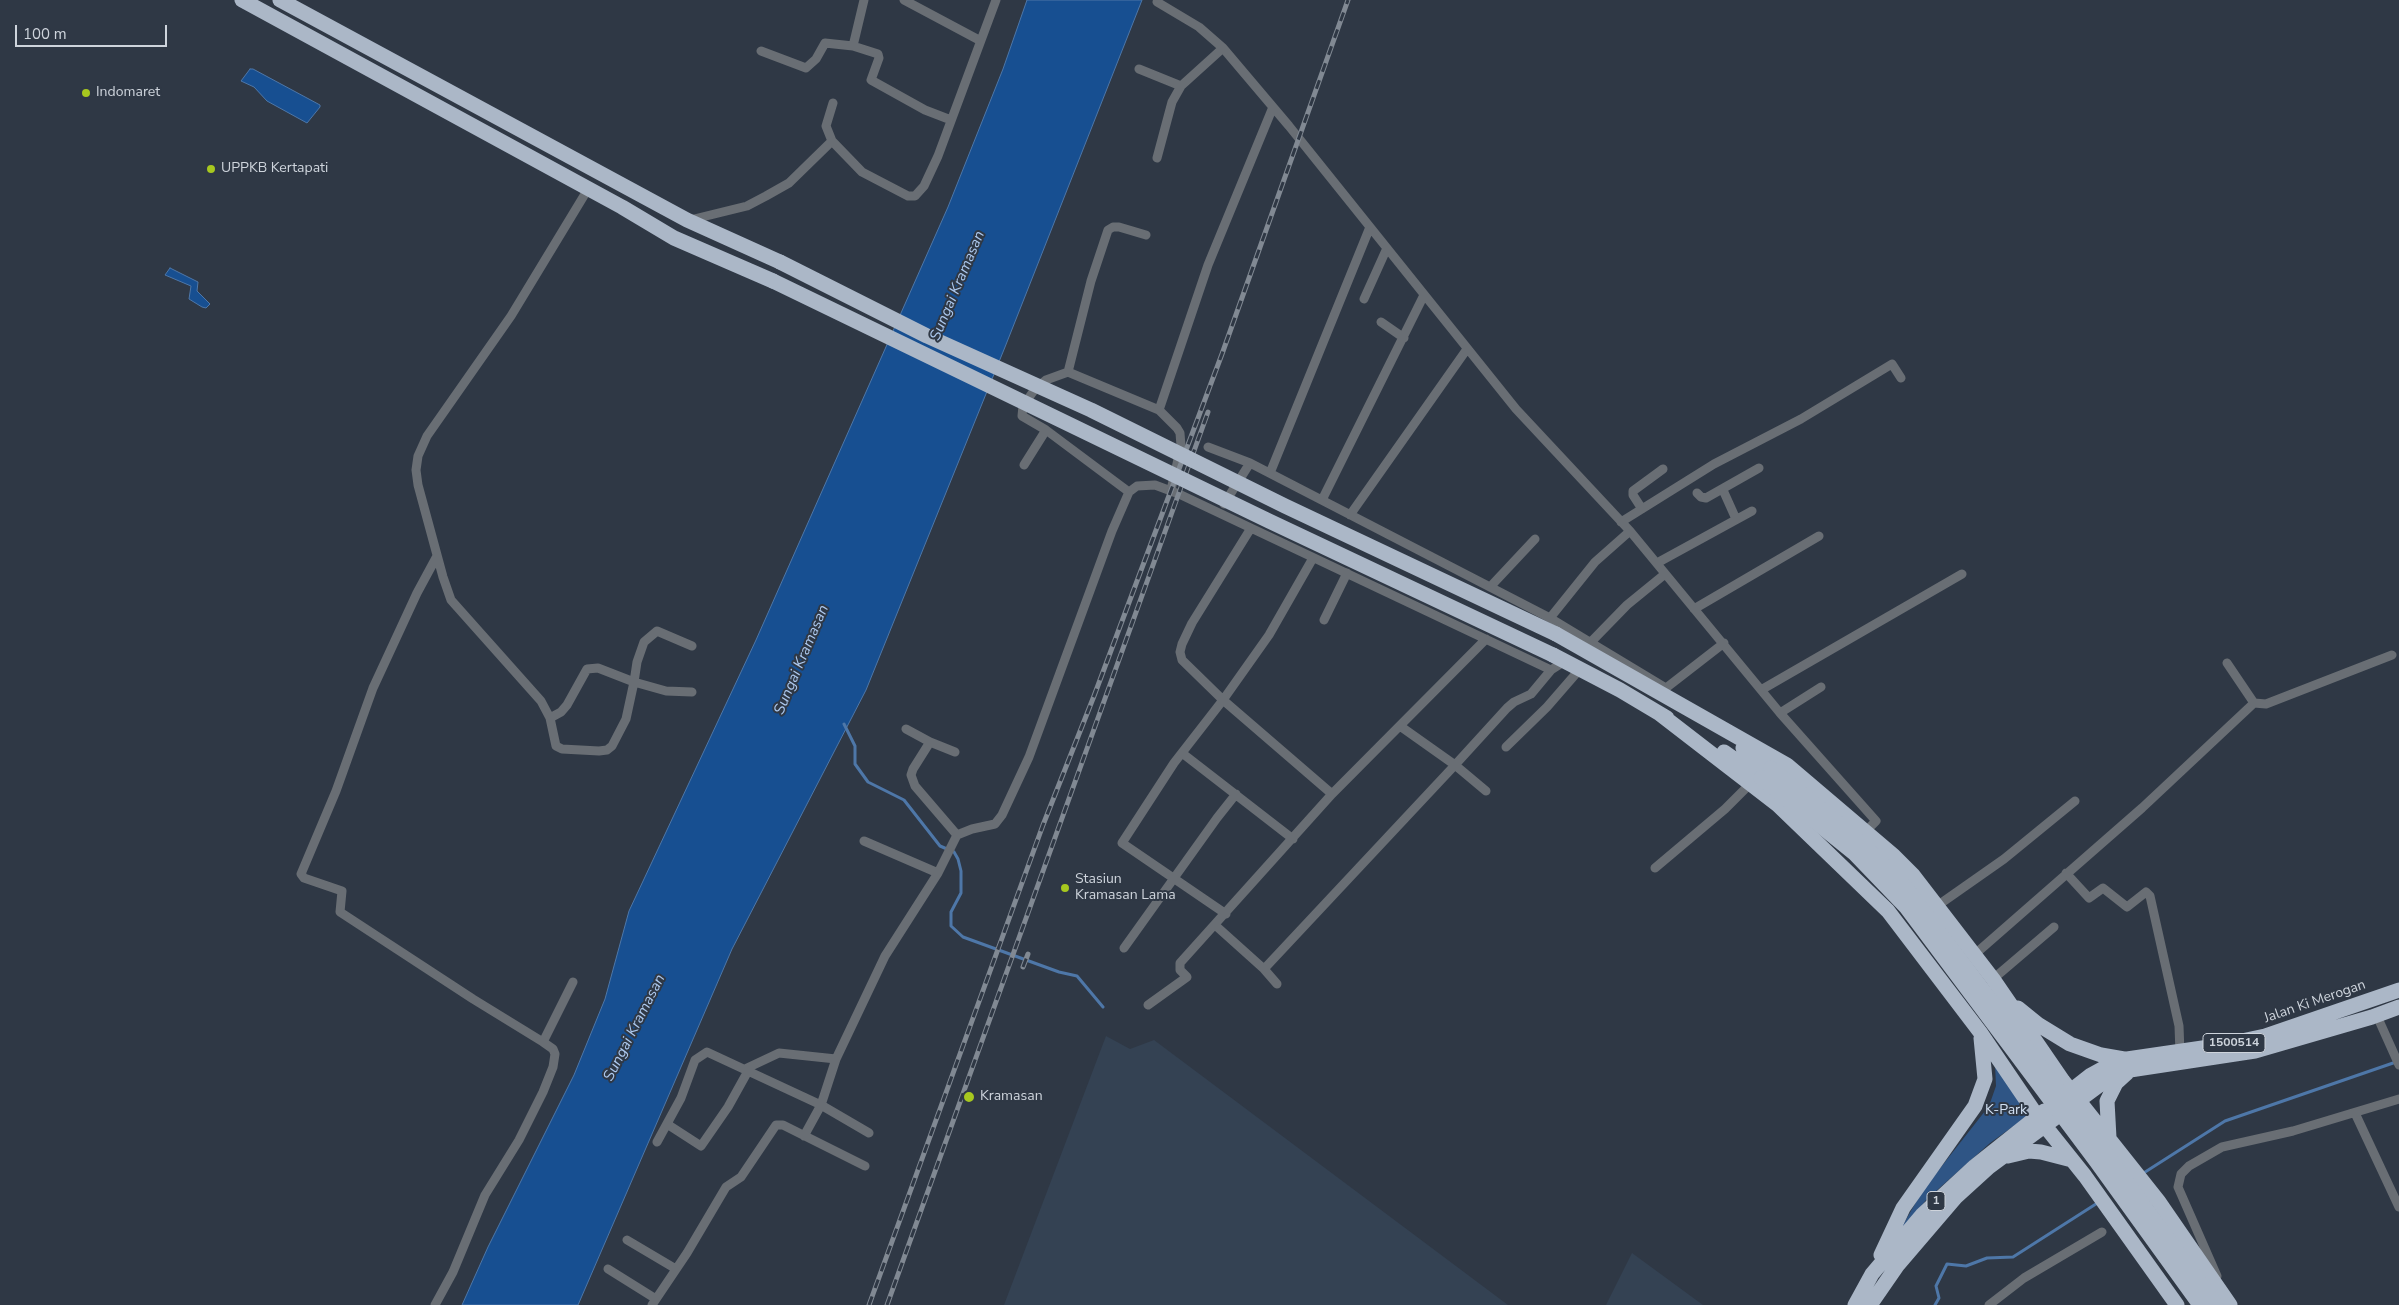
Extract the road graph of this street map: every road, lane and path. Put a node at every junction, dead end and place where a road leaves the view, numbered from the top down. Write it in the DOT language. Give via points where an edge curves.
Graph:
graph roads {
  1 [pos="242,0"];
  2 [pos="280,0"];
  3 [pos="864,0"];
  4 [pos="904,0"];
  5 [pos="996,0"];
  6 [pos="1157,2"];
  7 [pos="979,40"];
  8 [pos="853,46"];
  9 [pos="1223,48"];
  10 [pos="761,51"];
  11 [pos="1139,69"];
  12 [pos="1181,86"];
  13 [pos="833,103"];
  14 [pos="1273,108"];
  15 [pos="951,120"];
  16 [pos="832,141"];
  17 [pos="1157,158"];
  18 [pos="588,188"];
  19 [pos="688,220"];
  20 [pos="1370,228"];
  21 [pos="1146,235"];
  22 [pos="1386,248"];
  23 [pos="1424,295"];
  24 [pos="1364,298"];
  25 [pos="1381,322"];
  26 [pos="1404,338"];
  27 [pos="1468,349"];
  28 [pos="1068,372"];
  29 [pos="1901,378"];
  30 [pos="1159,410"];
  31 [pos="1046,430"];
  32 [pos="1208,447"];
  33 [pos="1250,463"];
  34 [pos="1024,465"];
  35 [pos="1759,468"];
  36 [pos="1663,469"];
  37 [pos="1270,473"];
  38 [pos="1171,490"];
  39 [pos="1723,490"];
  40 [pos="1129,492"];
  41 [pos="1697,493"];
  42 [pos="1322,500"];
  43 [pos="1642,509"];
  44 [pos="1752,511"];
  45 [pos="1217,514"];
  46 [pos="1350,515"];
  47 [pos="1736,519"];
  48 [pos="1621,522"];
  49 [pos="1251,528"];
  50 [pos="1630,531"];
  51 [pos="1819,536"];
  52 [pos="1535,539"];
  53 [pos="437,556"];
  54 [pos="1313,558"];
  55 [pos="1657,563"];
  56 [pos="1347,573"];
  57 [pos="1665,574"];
  58 [pos="1962,574"];
  59 [pos="1492,586"];
  60 [pos="1694,609"];
  61 [pos="1550,618"];
  62 [pos="1324,620"];
  63 [pos="1486,639"];
  64 [pos="1590,643"];
  65 [pos="1724,644"];
  66 [pos="692,646"];
  67 [pos="2392,655"];
  68 [pos="1556,662"];
  69 [pos="2227,663"];
  70 [pos="1580,669"];
  71 [pos="634,682"];
  72 [pos="1821,687"];
  73 [pos="1761,690"];
  74 [pos="692,692"];
  75 [pos="1667,693"];
  76 [pos="1223,700"];
  77 [pos="2254,703"];
  78 [pos="1780,713"];
  79 [pos="550,718"];
  80 [pos="1400,726"];
  81 [pos="906,730"];
  82 [pos="930,742"];
  83 [pos="1506,746"];
  84 [pos="955,752"];
  85 [pos="1182,753"];
  86 [pos="1455,765"];
  87 [pos="1761,776"];
  88 [pos="1486,791"];
  89 [pos="1236,794"];
  90 [pos="1332,794"];
  91 [pos="2075,801"];
  92 [pos="1866,830"];
  93 [pos="954,839"];
  94 [pos="1293,839"];
  95 [pos="864,841"];
  96 [pos="1655,868"];
  97 [pos="938,873"];
  98 [pos="2066,873"];
  99 [pos="1175,878"];
  100 [pos="1937,906"];
  101 [pos="1226,914"];
  102 [pos="1215,925"];
  103 [pos="2054,927"];
  104 [pos="1124,948"];
  105 [pos="1974,955"];
  106 [pos="1264,969"];
  107 [pos="1993,979"];
  108 [pos="573,982"];
  109 [pos="1277,984"];
  110 [pos="2399,990"];
  111 [pos="2004,995"];
  112 [pos="1148,1006"];
  113 [pos="2399,1007"];
  114 [pos="2377,1016"];
  115 [pos="1980,1032"];
  116 [pos="543,1042"];
  117 [pos="2180,1053"];
  118 [pos="836,1059"];
  119 [pos="2128,1065"];
  120 [pos="2399,1065"];
  121 [pos="747,1070"];
  122 [pos="2079,1094"];
  123 [pos="2399,1099"];
  124 [pos="821,1105"];
  125 [pos="2355,1113"];
  126 [pos="2041,1121"];
  127 [pos="667,1124"];
  128 [pos="869,1133"];
  129 [pos="804,1136"];
  130 [pos="657,1142"];
  131 [pos="2113,1143"];
  132 [pos="2002,1158"];
  133 [pos="2072,1160"];
  134 [pos="865,1166"];
  135 [pos="2399,1207"];
  136 [pos="2102,1232"];
  137 [pos="626,1240"];
  138 [pos="608,1269"];
  139 [pos="676,1269"];
  140 [pos="1872,1274"];
  141 [pos="654,1302"];
  142 [pos="2225,1304"];
  143 [pos="435,1305"];
  144 [pos="1855,1305"];
  145 [pos="1870,1305"];
  146 [pos="1989,1305"];
  147 [pos="2177,1305"];
  148 [pos="2200,1305"];
  1 -- 18 [label="highway"];
  2 -- 19 [label="highway"];
  3 -- 8 [label="street"];
  4 -- 7 [label="street"];
  5 -- 7 [label="street"];
  6 -- 9 [label="street" via="1199,27"];
  7 -- 15 [label="street"];
  8 -- 10 [label="street" via="825,43 816,59 806,68"];
  8 -- 15 [label="street" via="878,54 871,80 925,110"];
  9 -- 12 [label="street"];
  9 -- 14 [label="street"];
  11 -- 12 [label="street"];
  12 -- 17 [label="street" via="1172,102"];
  13 -- 16 [label="street" via="826,126"];
  14 -- 20 [label="street"];
  14 -- 30 [label="street" via="1208,265"];
  15 -- 16 [label="street" via="929,176 915,196 908,196 862,172"];
  16 -- 19 [label="street" via="789,183 766,196 747,206"];
  18 -- 53 [label="street" via="511,316 427,436 418,456 418,485"];
  18 -- 68 [label="highway, bridge" via="674,238 773,281"];
  19 -- 75 [label="highway, bridge" via="1556,634"];
  20 -- 22 [label="street"];
  20 -- 37 [label="street"];
  21 -- 28 [label="street" via="1119,227 1108,230 1091,281"];
  22 -- 23 [label="street"];
  22 -- 24 [label="street"];
  23 -- 26 [label="street"];
  23 -- 27 [label="street"];
  25 -- 26 [label="street"];
  26 -- 42 [label="street"];
  27 -- 46 [label="street"];
  27 -- 48 [label="street" via="1516,409"];
  28 -- 30 [label="street"];
  28 -- 31 [label="street" via="1046,380 1021,411 1022,416"];
  29 -- 43 [label="street" via="1892,364 1801,419 1714,464"];
  30 -- 38 [label="street" via="1177,428 1182,440"];
  31 -- 34 [label="street"];
  31 -- 40 [label="street"];
  32 -- 33 [label="street"];
  33 -- 37 [label="street"];
  33 -- 45 [label="street"];
  35 -- 39 [label="street"];
  36 -- 43 [label="street" via="1633,491"];
  37 -- 42 [label="street"];
  38 -- 40 [label="street" via="1155,485 1137,486"];
  38 -- 45 [label="street"];
  39 -- 41 [label="street" via="1704,498"];
  39 -- 47 [label="street"];
  40 -- 93 [label="street" via="1029,757 1006,807 995,824 972,829"];
  42 -- 46 [label="street"];
  43 -- 48 [label="street"];
  44 -- 47 [label="street"];
  45 -- 49 [label="street"];
  46 -- 59 [label="street"];
  47 -- 55 [label="street"];
  48 -- 50 [label="street"];
  49 -- 54 [label="street"];
  49 -- 76 [label="street" via="1180,652 1182,660"];
  50 -- 55 [label="street"];
  50 -- 61 [label="street" via="1595,562"];
  51 -- 60 [label="street"];
  52 -- 59 [label="street"];
  53 -- 79 [label="street" via="451,600 541,701"];
  53 -- 116 [label="street" via="373,688 336,791 301,874 304,878 342,891 340,912"];
  54 -- 56 [label="street"];
  54 -- 76 [label="street" via="1269,635"];
  55 -- 57 [label="street"];
  56 -- 62 [label="street"];
  56 -- 63 [label="street"];
  57 -- 60 [label="street"];
  57 -- 64 [label="street" via="1627,605"];
  58 -- 73 [label="street"];
  59 -- 61 [label="street"];
  60 -- 65 [label="street"];
  61 -- 64 [label="street"];
  63 -- 68 [label="street"];
  63 -- 80 [label="street"];
  64 -- 75 [label="street"];
  65 -- 73 [label="street"];
  65 -- 75 [label="street"];
  66 -- 71 [label="street" via="657,631 647,636 640,651"];
  67 -- 77 [label="street" via="2266,704"];
  68 -- 70 [label="highway"];
  68 -- 86 [label="street" via="1531,694 1507,708"];
  69 -- 77 [label="street"];
  70 -- 83 [label="street" via="1547,707"];
  70 -- 87 [label="highway" via="1717,747"];
  71 -- 74 [label="street" via="666,691"];
  71 -- 79 [label="street" via="598,668 587,669 567,705"];
  71 -- 79 [label="street" via="626,719 616,742 607,750 559,748 554,742"];
  72 -- 78 [label="street"];
  73 -- 78 [label="street"];
  75 -- 87 [label="highway"];
  75 -- 92 [label="highway" via="1787,764"];
  76 -- 85 [label="street"];
  76 -- 90 [label="street"];
  77 -- 98 [label="street" via="2142,808"];
  78 -- 92 [label="street" via="1876,821"];
  80 -- 86 [label="street"];
  80 -- 90 [label="street"];
  81 -- 82 [label="street"];
  82 -- 84 [label="street"];
  82 -- 93 [label="street" via="913,769 912,781"];
  85 -- 89 [label="street"];
  85 -- 99 [label="street" via="1122,843"];
  86 -- 88 [label="street"];
  86 -- 106 [label="street"];
  87 -- 96 [label="street"];
  87 -- 115 [label="highway" via="1778,805 1888,911"];
  87 -- 142 [label="highway, bridge" via="1862,842 1904,885 2105,1152"];
  87 -- 148 [label="highway, bridge" via="1855,854 1906,907"];
  89 -- 94 [label="street"];
  89 -- 99 [label="street"];
  90 -- 94 [label="street"];
  91 -- 100 [label="street" via="2004,859"];
  92 -- 100 [label="highway" via="1913,875"];
  93 -- 97 [label="street"];
  94 -- 101 [label="street"];
  95 -- 97 [label="street"];
  97 -- 118 [label="street" via="885,956"];
  98 -- 105 [label="street"];
  98 -- 117 [label="street" via="2089,898 2103,888 2127,907 2146,892 2150,896 2179,1026"];
  99 -- 101 [label="street"];
  99 -- 104 [label="street"];
  100 -- 105 [label="highway"];
  101 -- 102 [label="street"];
  102 -- 106 [label="street"];
  102 -- 112 [label="street" via="1180,963 1180,970 1186,977"];
  103 -- 107 [label="street"];
  105 -- 107 [label="highway"];
  106 -- 109 [label="street"];
  107 -- 111 [label="highway"];
  108 -- 116 [label="street"];
  110 -- 117 [label="highway, Jalan Ki Merogan / 1500514" via="2265,1036"];
  111 -- 119 [label="highway" via="2039,1025 2070,1044"];
  111 -- 122 [label="highway"];
  113 -- 114 [label="highway, Jalan Ki Merogan / 1500514"];
  114 -- 119 [label="highway, Jalan Ki Merogan / 1500514" via="2256,1051"];
  114 -- 120 [label="street"];
  115 -- 126 [label="highway"];
  115 -- 140 [label="highway" via="1986,1069 1979,1098 1903,1208"];
  116 -- 143 [label="street" via="555,1051 549,1076 519,1140 485,1195 453,1272"];
  117 -- 119 [label="highway, Jalan Ki Merogan / 1500514"];
  118 -- 121 [label="street" via="779,1053"];
  118 -- 124 [label="street"];
  119 -- 122 [label="highway, Jalan Ki Merogan / 1500514"];
  119 -- 131 [label="highway" via="2107,1101"];
  121 -- 124 [label="street"];
  121 -- 127 [label="street" via="715,1054 704,1053 695,1060 686,1089"];
  121 -- 127 [label="street" via="728,1108 701,1146"];
  122 -- 126 [label="highway, 1"];
  122 -- 131 [label="highway"];
  123 -- 125 [label="street"];
  124 -- 128 [label="street"];
  124 -- 129 [label="street"];
  125 -- 135 [label="street"];
  125 -- 142 [label="street" via="2222,1147 2189,1166 2182,1174 2178,1180 2180,1194"];
  126 -- 132 [label="highway, 1"];
  126 -- 133 [label="highway"];
  126 -- 140 [label="highway, 1" via="1975,1166 1938,1199"];
  127 -- 130 [label="street"];
  129 -- 134 [label="street"];
  129 -- 139 [label="street" via="783,1125 776,1125 741,1177 726,1187"];
  131 -- 142 [label="highway" via="2159,1202"];
  132 -- 133 [label="highway" via="2017,1153 2041,1152"];
  132 -- 145 [label="highway, 1" via="1956,1197 1931,1224"];
  133 -- 147 [label="highway"];
  136 -- 146 [label="street" via="2024,1278"];
  137 -- 139 [label="street"];
  138 -- 141 [label="street"];
  139 -- 141 [label="street"];
  140 -- 144 [label="highway, 1"];
}
